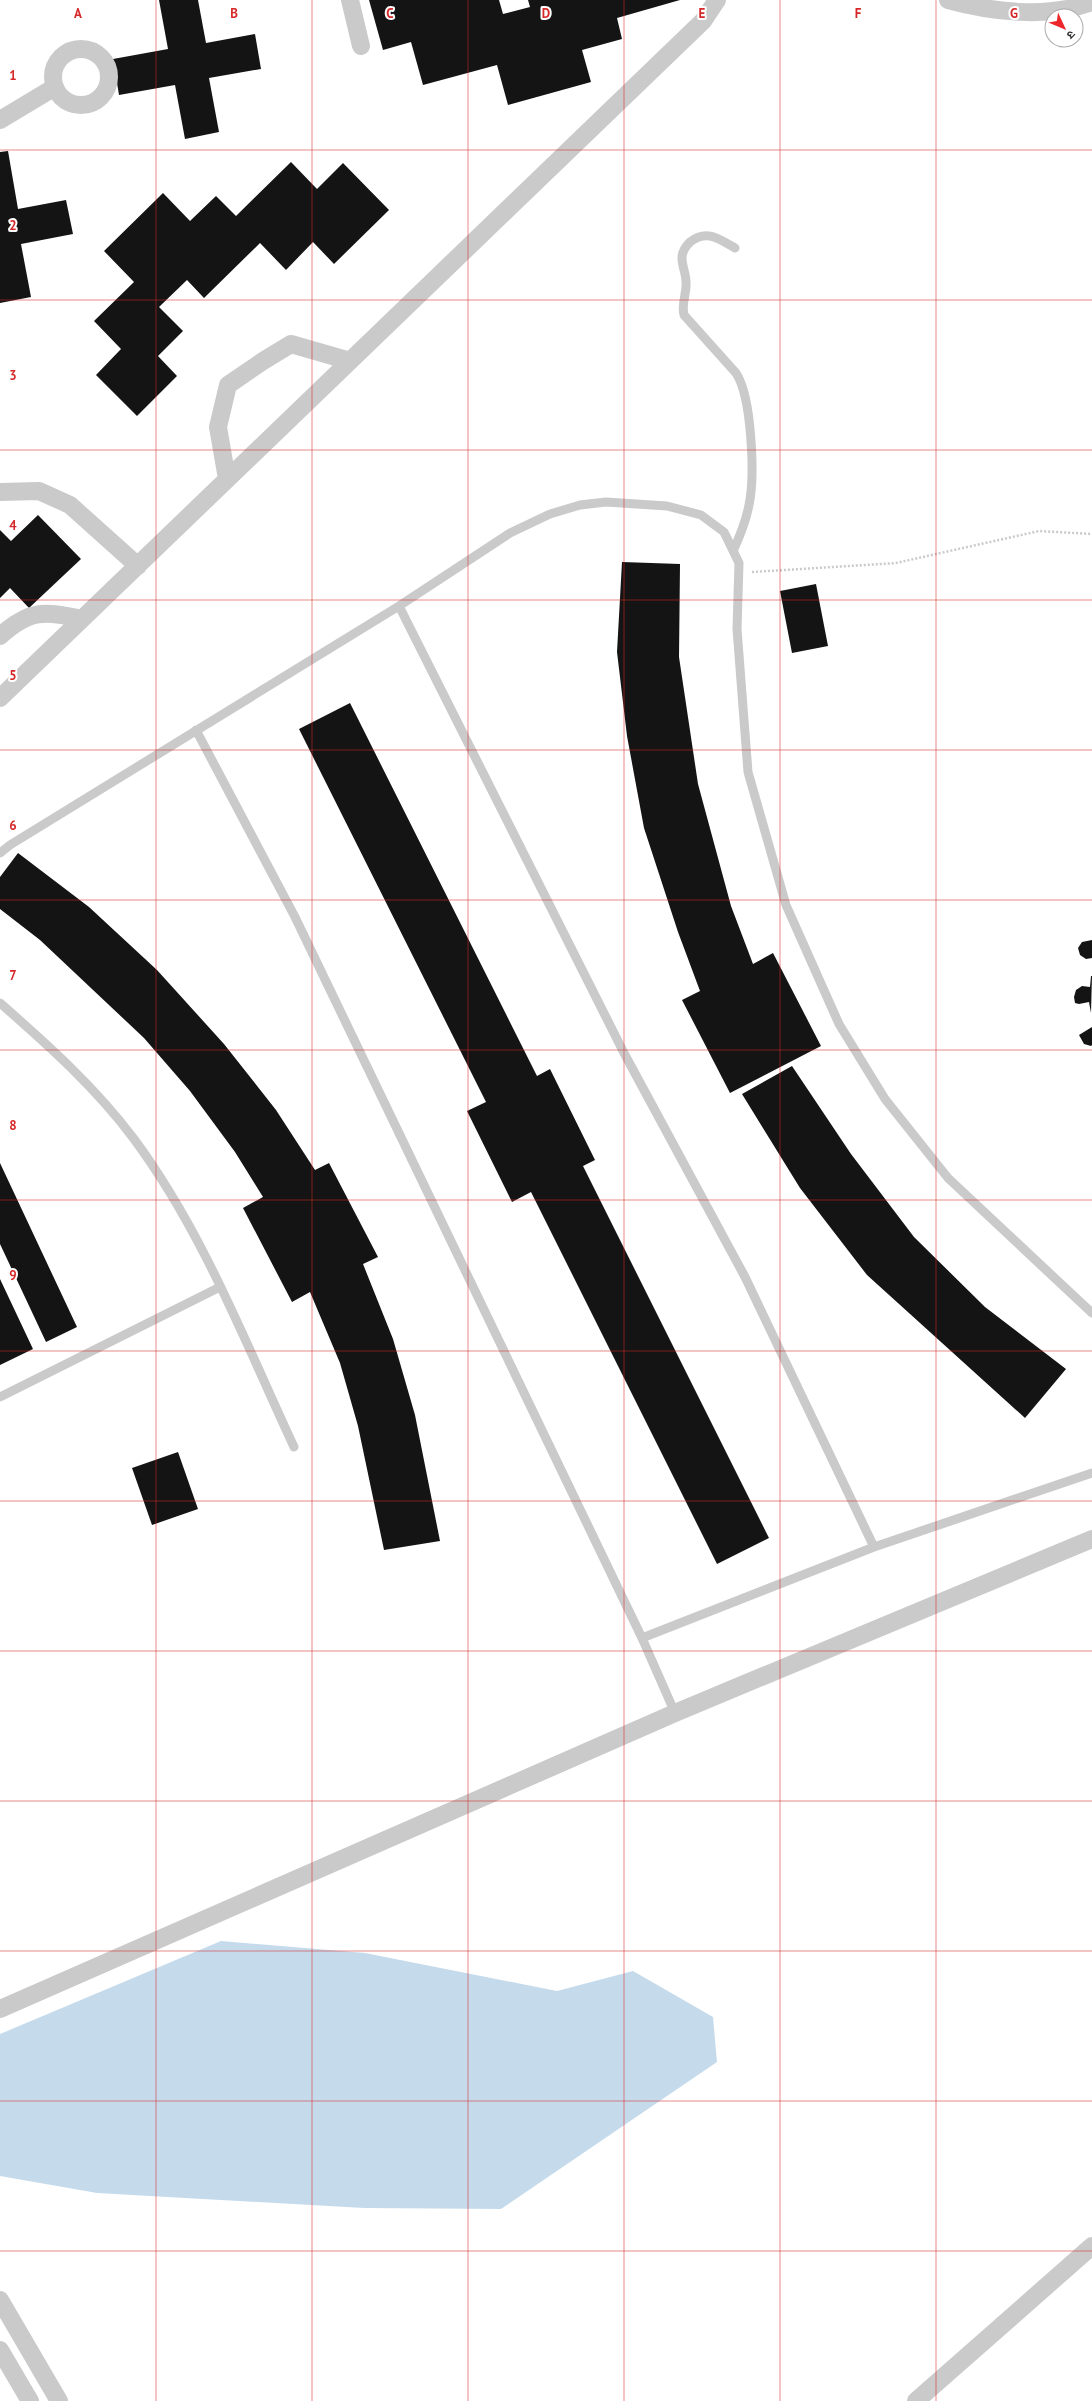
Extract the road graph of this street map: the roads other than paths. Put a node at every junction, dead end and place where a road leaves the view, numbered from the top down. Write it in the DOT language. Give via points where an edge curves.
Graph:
graph roads {
  1 [pos="350,0"];
  2 [pos="717,0"];
  3 [pos="948,0"];
  4 [pos="1092,2"];
  5 [pos="361,46"];
  6 [pos="55,87"];
  7 [pos="0,120"];
  8 [pos="735,248"];
  9 [pos="350,360"];
  10 [pos="228,479"];
  11 [pos="0,492"];
  12 [pos="733,551"];
  13 [pos="138,566"];
  14 [pos="399,606"];
  15 [pos="82,619"];
  16 [pos="0,636"];
  17 [pos="0,698"];
  18 [pos="196,730"];
  19 [pos="0,853"];
  20 [pos="0,1003"];
  21 [pos="220,1287"];
  22 [pos="1092,1313"];
  23 [pos="0,1397"];
  24 [pos="294,1447"];
  25 [pos="1092,1473"];
  26 [pos="1092,1538"];
  27 [pos="874,1547"];
  28 [pos="642,1638"];
  29 [pos="676,1713"];
  30 [pos="0,2009"];
  31 [pos="1092,2246"];
  32 [pos="0,2300"];
  33 [pos="0,2350"];
  34 [pos="30,2401"];
  35 [pos="59,2401"];
  36 [pos="916,2401"];
  1 -- 5 [label="street"];
  2 -- 9 [label="street" via="703,20"];
  3 -- 4 [label="street" via="979,8 1034,11 1080,7"];
  6 -- 7 [label="street"];
  8 -- 12 [label="lane" via="707,234 699,236 686,246 682,258 686,281 682,307 684,315 736,373 746,397 750,504"];
  9 -- 10 [label="street"];
  9 -- 10 [label="street" via="291,344 228,385 218,428"];
  10 -- 13 [label="street"];
  11 -- 13 [label="street" via="39,491 70,505"];
  12 -- 14 [label="lane" via="724,532 700,515 667,506 606,502 580,505 550,514 510,533"];
  12 -- 22 [label="lane" via="739,563 737,629 748,772 786,905 839,1024 885,1100 948,1178"];
  13 -- 15 [label="street"];
  14 -- 18 [label="lane"];
  14 -- 27 [label="lane" via="624,1053 745,1277"];
  15 -- 16 [label="street" via="50,612 39,614 21,618"];
  15 -- 17 [label="street"];
  18 -- 19 [label="lane"];
  18 -- 28 [label="lane" via="302,930"];
  20 -- 21 [label="lane" via="56,1052 134,1139 198,1240"];
  21 -- 23 [label="lane"];
  21 -- 24 [label="lane"];
  25 -- 27 [label="lane"];
  26 -- 29 [label="street"];
  27 -- 28 [label="lane"];
  28 -- 29 [label="lane"];
  29 -- 30 [label="street"];
  31 -- 36 [label="street"];
  32 -- 35 [label="street"];
  33 -- 34 [label="street"];
}
